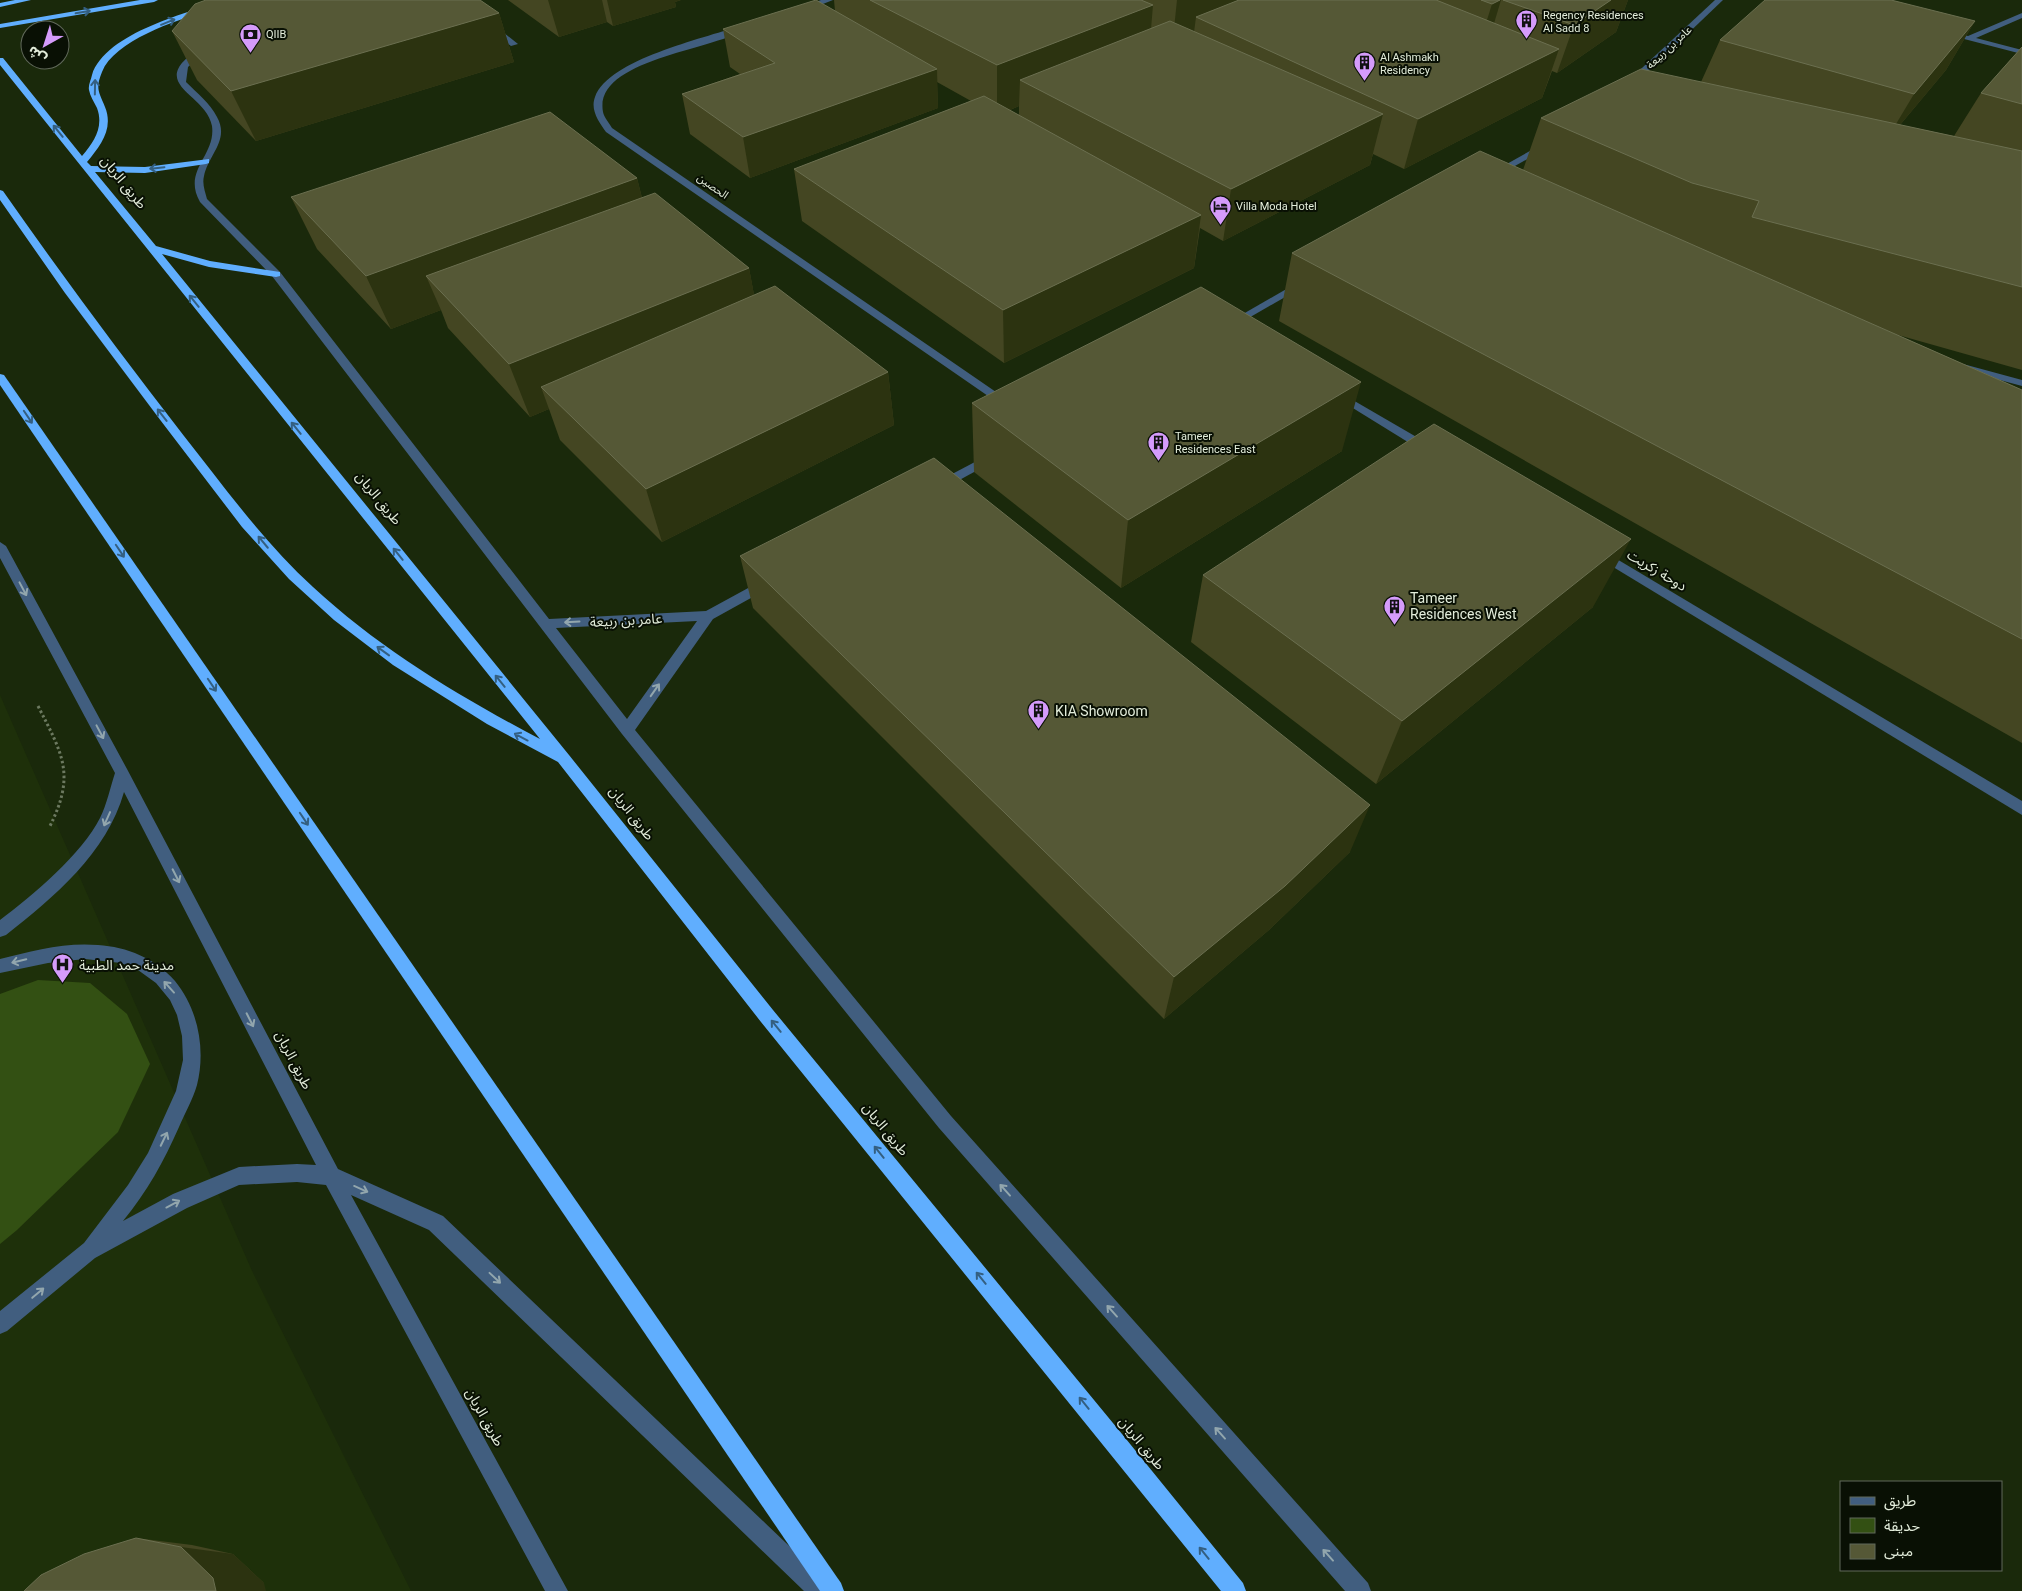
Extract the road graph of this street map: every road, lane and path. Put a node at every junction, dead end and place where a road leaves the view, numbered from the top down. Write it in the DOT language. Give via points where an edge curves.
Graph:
graph roads {
  1 [pos="28,0"];
  2 [pos="154,0"];
  3 [pos="238,0"];
  4 [pos="829,0"];
  5 [pos="1719,0"];
  6 [pos="0,5"];
  7 [pos="791,12"];
  8 [pos="2022,15"];
  9 [pos="484,22"];
  10 [pos="754,24"];
  11 [pos="0,26"];
  12 [pos="1940,32"];
  13 [pos="1968,39"];
  14 [pos="514,44"];
  15 [pos="211,46"];
  16 [pos="2022,52"];
  17 [pos="0,60"];
  18 [pos="1623,91"];
  19 [pos="1558,138"];
  20 [pos="206,161"];
  21 [pos="85,166"];
  22 [pos="1481,181"];
  23 [pos="0,193"];
  24 [pos="151,248"];
  25 [pos="276,274"];
  26 [pos="1311,278"];
  27 [pos="1242,337"];
  28 [pos="1955,364"];
  29 [pos="0,377"];
  30 [pos="2022,384"];
  31 [pos="1327,388"];
  32 [pos="1017,412"];
  33 [pos="999,453"];
  34 [pos="1438,455"];
  35 [pos="930,491"];
  36 [pos="0,546"];
  37 [pos="1590,547"];
  38 [pos="776,578"];
  39 [pos="708,616"];
  40 [pos="545,624"];
  41 [pos="36,703"];
  42 [pos="627,730"];
  43 [pos="564,759"];
  44 [pos="122,773"];
  45 [pos="2022,809"];
  46 [pos="46,833"];
  47 [pos="0,930"];
  48 [pos="0,966"];
  49 [pos="331,1176"];
  50 [pos="88,1251"];
  51 [pos="0,1324"];
  52 [pos="557,1591"];
  53 [pos="820,1591"];
  54 [pos="833,1591"];
  55 [pos="1235,1591"];
  56 [pos="1360,1591"];
  1 -- 6 [label="highway"];
  11 -- 2 [label="highway, one-way"];
  21 -- 3 [label="highway, one-way" via="104,125 104,115 93,87 102,65 112,54 151,29 191,13"];
  4 -- 7 [label="street"];
  5 -- 18 [label="street, عامر بن ربيعة"];
  8 -- 13 [label="street"];
  9 -- 14 [label="street"];
  10 -- 32 [label="street, الحصين" via="648,59 615,76 598,97 596,109 600,120 609,130"];
  12 -- 13 [label="street"];
  13 -- 16 [label="street"];
  15 -- 20 [label="street" via="187,62 180,76 216,124 216,142"];
  21 -- 17 [label="highway, طريق الريان, one-way"];
  19 -- 22 [label="street"];
  20 -- 21 [label="highway, one-way" via="145,170"];
  20 -- 25 [label="street" via="198,181 203,200"];
  21 -- 24 [label="highway, طريق الريان"];
  43 -- 23 [label="highway, one-way" via="488,719 420,677 360,634 309,591 266,546 135,381"];
  24 -- 25 [label="highway" via="209,264"];
  43 -- 24 [label="highway, طريق الريان, one-way"];
  25 -- 40 [label="street"];
  26 -- 27 [label="street" via="1221,329"];
  28 -- 30 [label="street"];
  29 -- 54 [label="highway, one-way"];
  31 -- 34 [label="street"];
  33 -- 35 [label="street"];
  36 -- 44 [label="street, طريق الريان, one-way"];
  37 -- 45 [label="street, دوحة زكريت"];
  38 -- 39 [label="street, عامر بن ربيعة"];
  39 -- 40 [label="street, عامر بن ربيعة, one-way"];
  42 -- 39 [label="street, عامر بن ربيعة, one-way"];
  40 -- 42 [label="street"];
  41 -- 46 [label="path" via="61,752 65,771 64,793"];
  56 -- 42 [label="street, one-way" via="944,1122"];
  55 -- 43 [label="highway, طريق الريان, one-way" via="767,1016"];
  44 -- 47 [label="street, one-way" via="104,825 82,854"];
  44 -- 49 [label="street, طريق الريان, one-way"];
  50 -- 48 [label="street, one-way" via="147,1173 188,1084 193,1042 186,1012 171,988 135,959 99,952 64,953"];
  50 -- 49 [label="street, one-way" via="180,1201 239,1176 296,1173"];
  49 -- 52 [label="street, طريق الريان"];
  49 -- 53 [label="street, one-way" via="436,1223"];
  51 -- 50 [label="street, one-way"];
}
